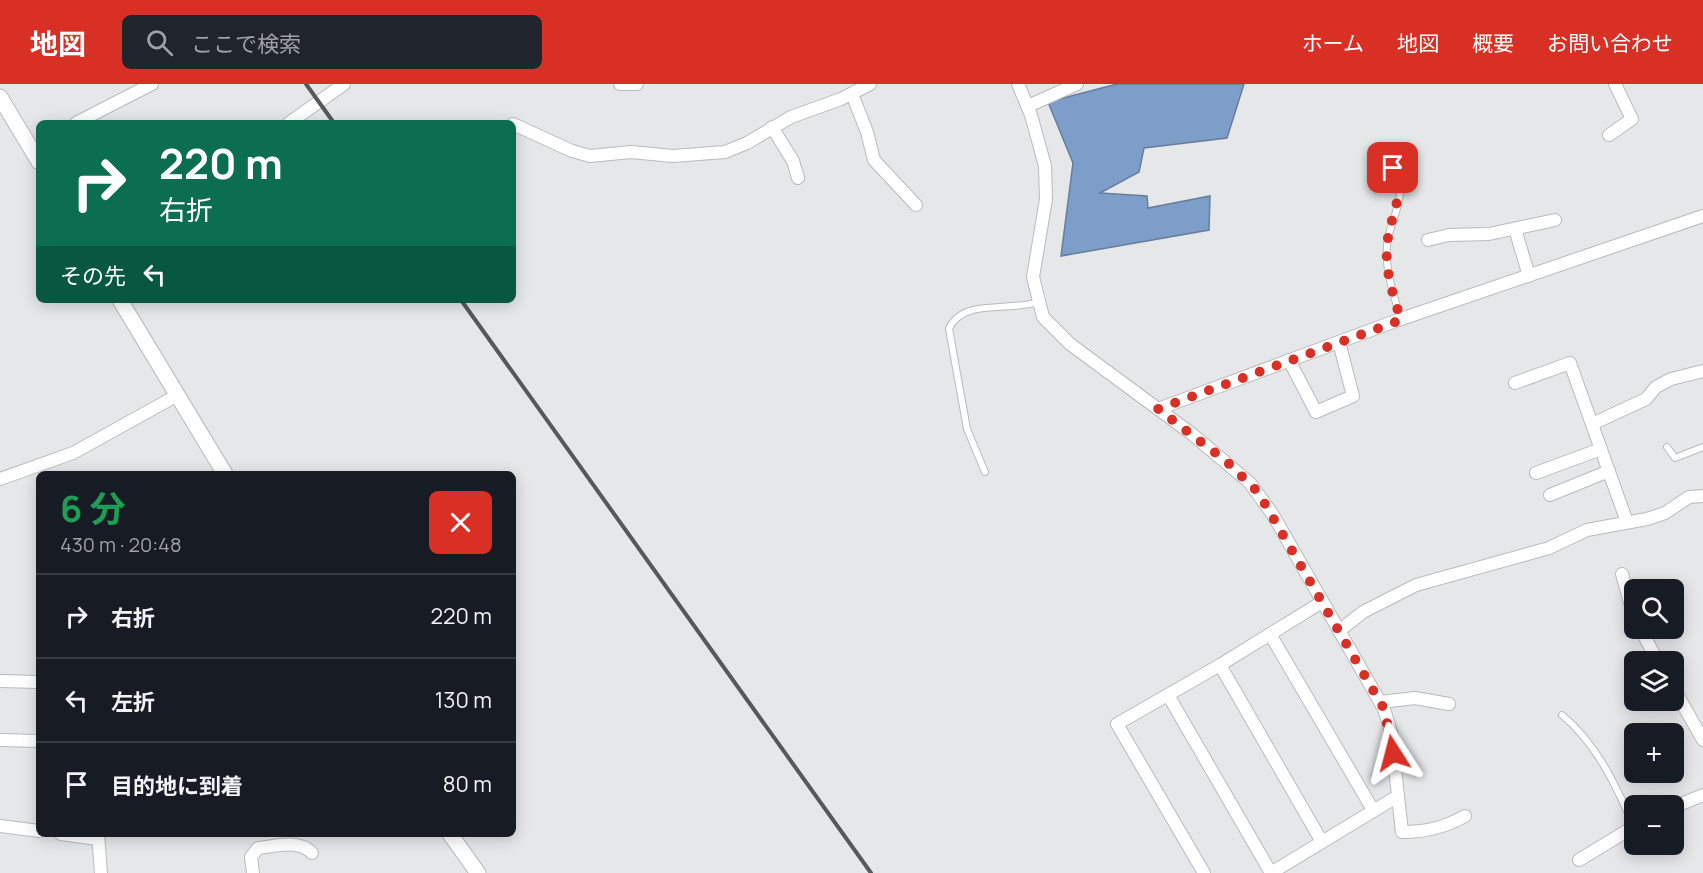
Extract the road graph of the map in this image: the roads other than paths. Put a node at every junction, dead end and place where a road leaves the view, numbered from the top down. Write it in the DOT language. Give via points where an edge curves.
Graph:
graph roads {
  1 [pos="344,84"];
  2 [pos="620,84"];
  3 [pos="637,84"];
  4 [pos="870,84"];
  5 [pos="1018,84"];
  6 [pos="1077,84"];
  7 [pos="1616,84"];
  8 [pos="145,86"];
  9 [pos="852,94"];
  10 [pos="0,97"];
  11 [pos="1028,106"];
  12 [pos="82,120"];
  13 [pos="293,120"];
  14 [pos="516,126"];
  15 [pos="772,127"];
  16 [pos="1609,135"];
  17 [pos="34,145"];
  18 [pos="1398,149"];
  19 [pos="798,178"];
  20 [pos="916,205"];
  21 [pos="1703,216"];
  22 [pos="1555,220"];
  23 [pos="1515,229"];
  24 [pos="1428,240"];
  25 [pos="1529,276"];
  26 [pos="1038,302"];
  27 [pos="122,303"];
  28 [pos="1401,320"];
  29 [pos="1339,342"];
  30 [pos="1289,360"];
  31 [pos="1703,371"];
  32 [pos="1515,383"];
  33 [pos="176,396"];
  34 [pos="1158,409"];
  35 [pos="1592,424"];
  36 [pos="1667,447"];
  37 [pos="1703,447"];
  38 [pos="1601,449"];
  39 [pos="39,471"];
  40 [pos="223,471"];
  41 [pos="1609,471"];
  42 [pos="36,472"];
  43 [pos="985,472"];
  44 [pos="1536,473"];
  45 [pos="0,479"];
  46 [pos="1550,495"];
  47 [pos="1703,496"];
  48 [pos="1627,522"];
  49 [pos="1622,574"];
  50 [pos="1624,581"];
  51 [pos="1322,602"];
  52 [pos="1339,632"];
  53 [pos="1270,634"];
  54 [pos="1220,665"];
  55 [pos="0,681"];
  56 [pos="36,682"];
  57 [pos="1168,695"];
  58 [pos="1380,702"];
  59 [pos="1449,704"];
  60 [pos="1684,707"];
  61 [pos="1562,715"];
  62 [pos="0,740"];
  63 [pos="1703,740"];
  64 [pos="36,741"];
  65 [pos="1703,795"];
  66 [pos="1398,796"];
  67 [pos="1624,803"];
  68 [pos="1684,803"];
  69 [pos="1373,810"];
  70 [pos="1465,816"];
  71 [pos="0,826"];
  72 [pos="36,831"];
  73 [pos="1624,833"];
  74 [pos="98,837"];
  75 [pos="452,837"];
  76 [pos="1322,842"];
  77 [pos="312,853"];
  78 [pos="1579,860"];
  79 [pos="101,873"];
  80 [pos="253,873"];
  81 [pos="478,873"];
  82 [pos="1204,873"];
  1 -- 13 [label="street"];
  2 -- 3 [label="street"];
  4 -- 9 [label="street"];
  5 -- 11 [label="street"];
  6 -- 11 [label="street"];
  7 -- 16 [label="street" via="1632,119"];
  8 -- 12 [label="street"];
  9 -- 15 [label="street"];
  9 -- 20 [label="street" via="874,160"];
  10 -- 17 [label="street"];
  11 -- 26 [label="street" via="1046,176 1046,199 1033,269"];
  14 -- 15 [label="street" via="572,151 598,157 631,152 673,156 725,152"];
  15 -- 19 [label="street" via="793,161"];
  18 -- 28 [label="lane" via="1393,168 1399,201 1387,254"];
  21 -- 25 [label="street"];
  22 -- 23 [label="street"];
  23 -- 24 [label="street"];
  23 -- 25 [label="street"];
  25 -- 28 [label="street"];
  26 -- 34 [label="street" via="1057,333"];
  26 -- 43 [label="lane" via="1020,308 967,311 957,316 949,329 967,429"];
  27 -- 33 [label="street"];
  28 -- 29 [label="street"];
  29 -- 30 [label="street"];
  29 -- 30 [label="street" via="1353,396 1316,412"];
  30 -- 34 [label="street"];
  31 -- 35 [label="street" via="1671,379 1656,387 1646,399"];
  32 -- 35 [label="street" via="1570,363"];
  33 -- 39 [label="street"];
  33 -- 40 [label="street"];
  34 -- 51 [label="street" via="1226,461 1258,492"];
  35 -- 38 [label="street"];
  36 -- 37 [label="lane" via="1676,458"];
  38 -- 41 [label="street"];
  38 -- 44 [label="street"];
  41 -- 46 [label="street"];
  41 -- 48 [label="street"];
  42 -- 45 [label="street"];
  47 -- 48 [label="street" via="1689,497 1665,513"];
  48 -- 52 [label="street" via="1587,530 1549,548 1416,585 1364,612"];
  49 -- 50 [label="street"];
  51 -- 52 [label="street"];
  51 -- 53 [label="street"];
  52 -- 58 [label="street"];
  53 -- 54 [label="street"];
  53 -- 69 [label="street"];
  54 -- 57 [label="street"];
  54 -- 76 [label="street"];
  55 -- 56 [label="street"];
  57 -- 76 [label="street" via="1271,873"];
  57 -- 82 [label="street" via="1117,724"];
  58 -- 59 [label="street" via="1415,698"];
  58 -- 66 [label="street" via="1391,732"];
  60 -- 63 [label="street"];
  61 -- 67 [label="lane" via="1576,727 1609,772"];
  62 -- 64 [label="street"];
  65 -- 68 [label="street"];
  66 -- 69 [label="street"];
  66 -- 70 [label="street" via="1402,832 1447,826"];
  69 -- 76 [label="street"];
  71 -- 72 [label="street"];
  73 -- 78 [label="street"];
  74 -- 79 [label="street"];
  75 -- 81 [label="street"];
  77 -- 80 [label="street" via="296,844 258,848 251,857"];
}
